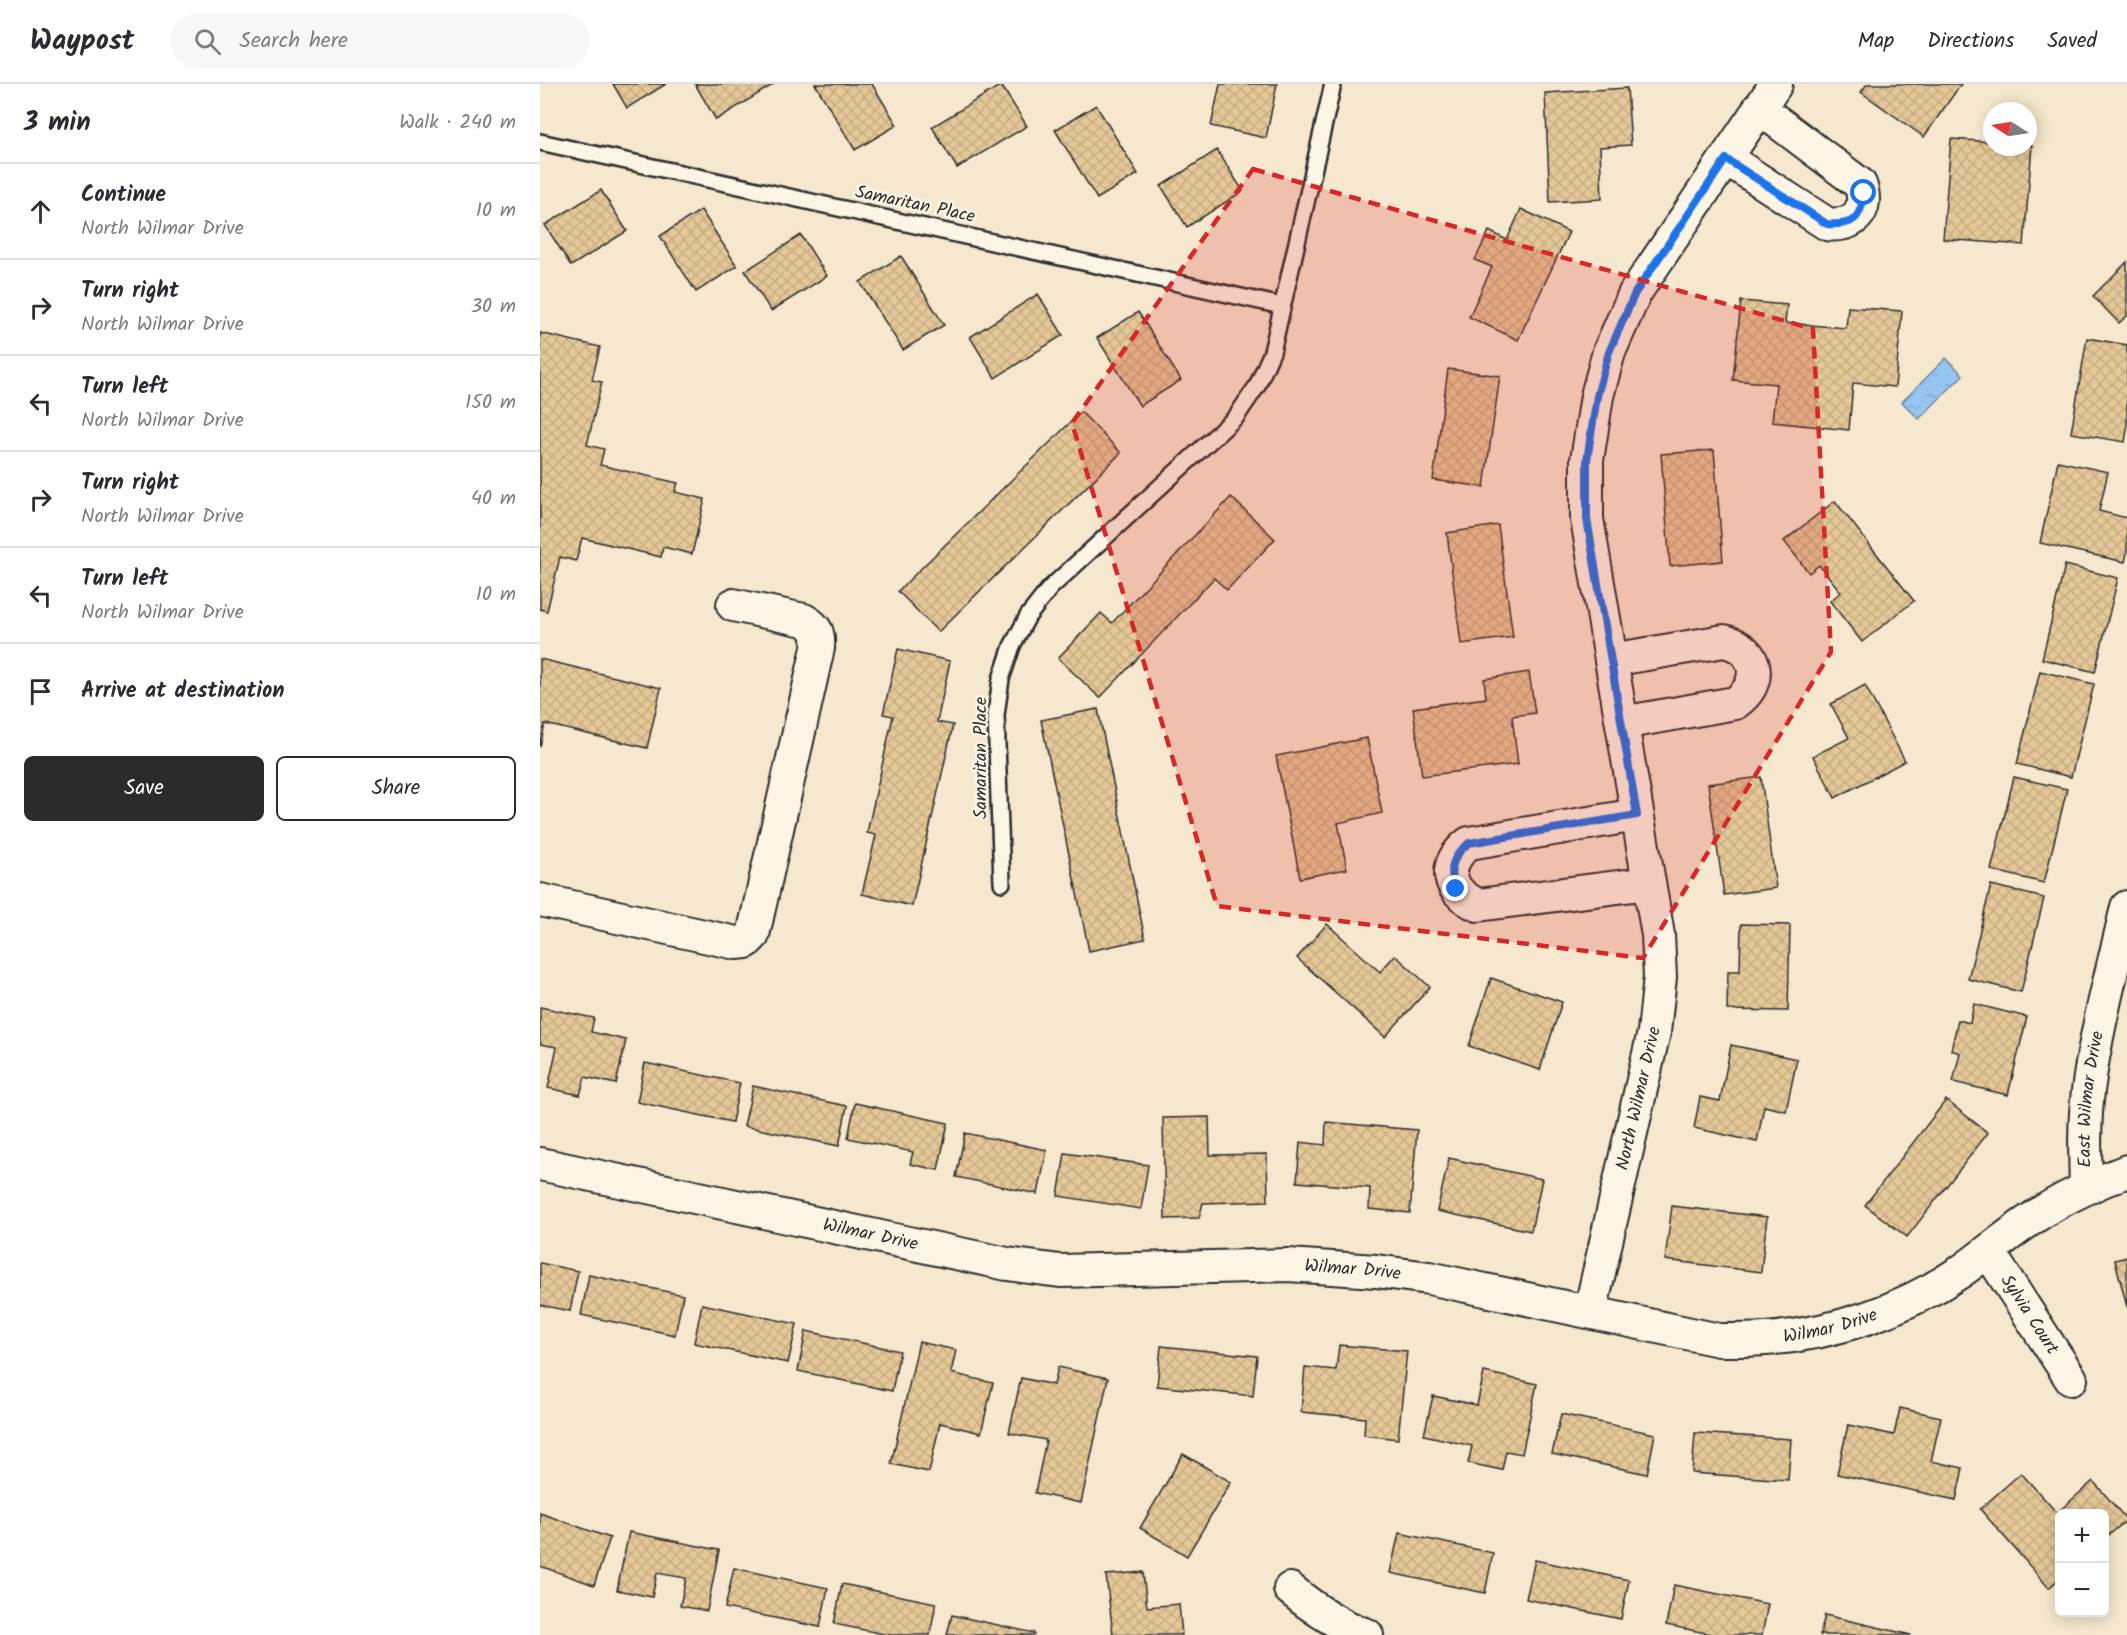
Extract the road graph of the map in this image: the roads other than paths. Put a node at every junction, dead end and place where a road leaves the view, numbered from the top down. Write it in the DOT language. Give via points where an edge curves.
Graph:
graph roads {
  1 [pos="1333,84"];
  2 [pos="1768,96"];
  3 [pos="540,142"];
  4 [pos="1726,159"];
  5 [pos="1282,306"];
  6 [pos="733,605"];
  7 [pos="1611,660"];
  8 [pos="1622,723"];
  9 [pos="1637,815"];
  10 [pos="1002,883"];
  11 [pos="1649,883"];
  12 [pos="540,900"];
  13 [pos="2127,907"];
  14 [pos="540,1164"];
  15 [pos="2127,1171"];
  16 [pos="2086,1187"];
  17 [pos="1988,1251"];
  18 [pos="1590,1312"];
  19 [pos="2071,1379"];
  20 [pos="1290,1589"];
  21 [pos="1367,1635"];
  1 -- 5 [label="lane, Samaritan Place"];
  2 -- 4 [label="street, North Wilmar Drive"];
  2 -- 4 [label="street, North Wilmar Drive" via="1860,184 1864,193 1862,209 1853,220 1841,225 1827,224"];
  3 -- 5 [label="lane, Samaritan Place"];
  4 -- 7 [label="street, North Wilmar Drive" via="1635,293 1609,352 1597,396 1587,460 1587,519"];
  5 -- 10 [label="lane, Samaritan Place" via="1272,352 1257,386 1236,417 1050,588 1028,616 1012,646 1001,679 996,715"];
  6 -- 12 [label="street" via="804,620 814,625 819,635 753,935 746,942 736,943"];
  7 -- 8 [label="street, North Wilmar Drive"];
  7 -- 8 [label="street" via="1724,641 1744,650 1754,665 1754,678 1746,696 1735,703"];
  8 -- 9 [label="street, North Wilmar Drive"];
  9 -- 11 [label="street, North Wilmar Drive"];
  9 -- 11 [label="street" via="1469,843 1458,852 1451,878 1463,898 1478,905"];
  11 -- 18 [label="street, North Wilmar Drive" via="1660,976 1654,1032"];
  13 -- 16 [label="street, East Wilmar Drive" via="2093,1059 2088,1094"];
  14 -- 18 [label="street, Wilmar Drive" via="1007,1264 1060,1271 1288,1264 1376,1270"];
  15 -- 16 [label="street, Wilmar Drive"];
  16 -- 17 [label="street, Wilmar Drive" via="2031,1219"];
  17 -- 18 [label="street, Wilmar Drive" via="1904,1304 1818,1332 1719,1340"];
  17 -- 19 [label="street, Sylvia Court"];
  20 -- 21 [label="street" via="1307,1604"];
}
